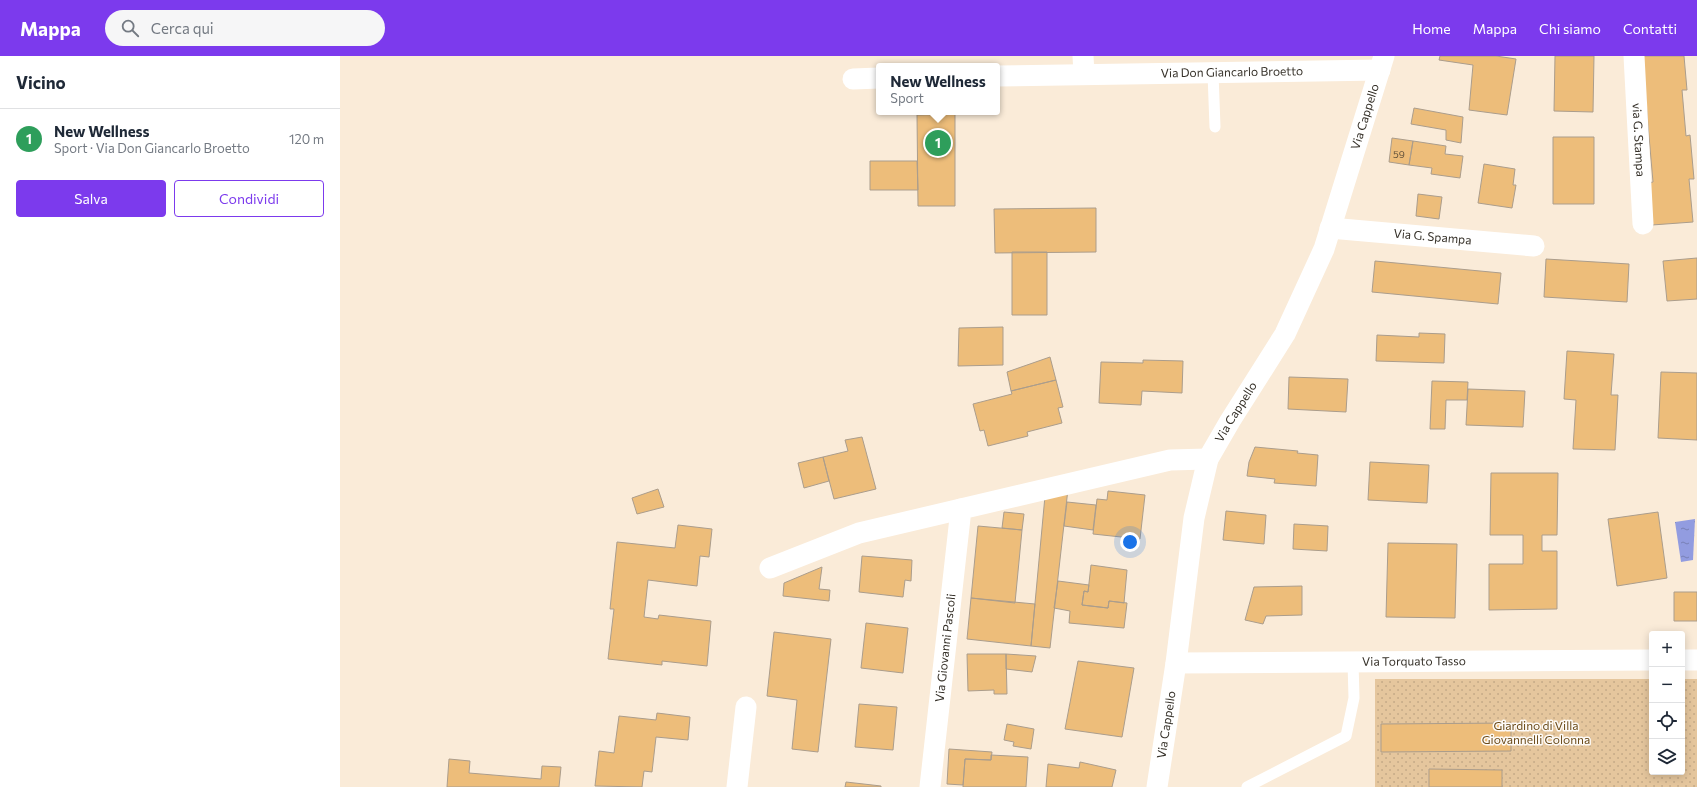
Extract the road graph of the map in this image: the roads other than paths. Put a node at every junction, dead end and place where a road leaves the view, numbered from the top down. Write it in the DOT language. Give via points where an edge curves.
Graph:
graph roads {
  1 [pos="1634,56"];
  2 [pos="1382,63"];
  3 [pos="1084,65"];
  4 [pos="1213,72"];
  5 [pos="1000,76"];
  6 [pos="876,78"];
  7 [pos="853,79"];
  8 [pos="1215,127"];
  9 [pos="1643,224"];
  10 [pos="1330,228"];
  11 [pos="1534,246"];
  12 [pos="1208,459"];
  13 [pos="961,509"];
  14 [pos="770,568"];
  15 [pos="1649,660"];
  16 [pos="1685,660"];
  17 [pos="1697,660"];
  18 [pos="1353,662"];
  19 [pos="1176,663"];
  20 [pos="746,708"];
  21 [pos="736,787"];
  22 [pos="930,787"];
  23 [pos="1157,787"];
  24 [pos="1246,787"];
  1 -- 9 [label="street, via G. Stampa"];
  2 -- 4 [label="street, Via Don Giancarlo Broetto"];
  2 -- 10 [label="street, Via Cappello"];
  3 -- 4 [label="street, Via Don Giancarlo Broetto"];
  3 -- 5 [label="street, Via Don Giancarlo Broetto"];
  4 -- 8 [label="lane"];
  6 -- 7 [label="street"];
  10 -- 11 [label="street, Via G. Spampa"];
  10 -- 12 [label="street, Via Cappello" via="1324,249 1285,334"];
  12 -- 13 [label="street" via="1170,460"];
  12 -- 19 [label="street, Via Cappello" via="1194,518"];
  13 -- 14 [label="street" via="859,533"];
  13 -- 22 [label="street, Via Giovanni Pascoli"];
  15 -- 18 [label="street, Via Torquato Tasso"];
  16 -- 17 [label="street"];
  18 -- 19 [label="street, Via Torquato Tasso"];
  18 -- 24 [label="lane" via="1354,698 1346,736"];
  19 -- 23 [label="street, Via Cappello"];
  20 -- 21 [label="street"];
}
